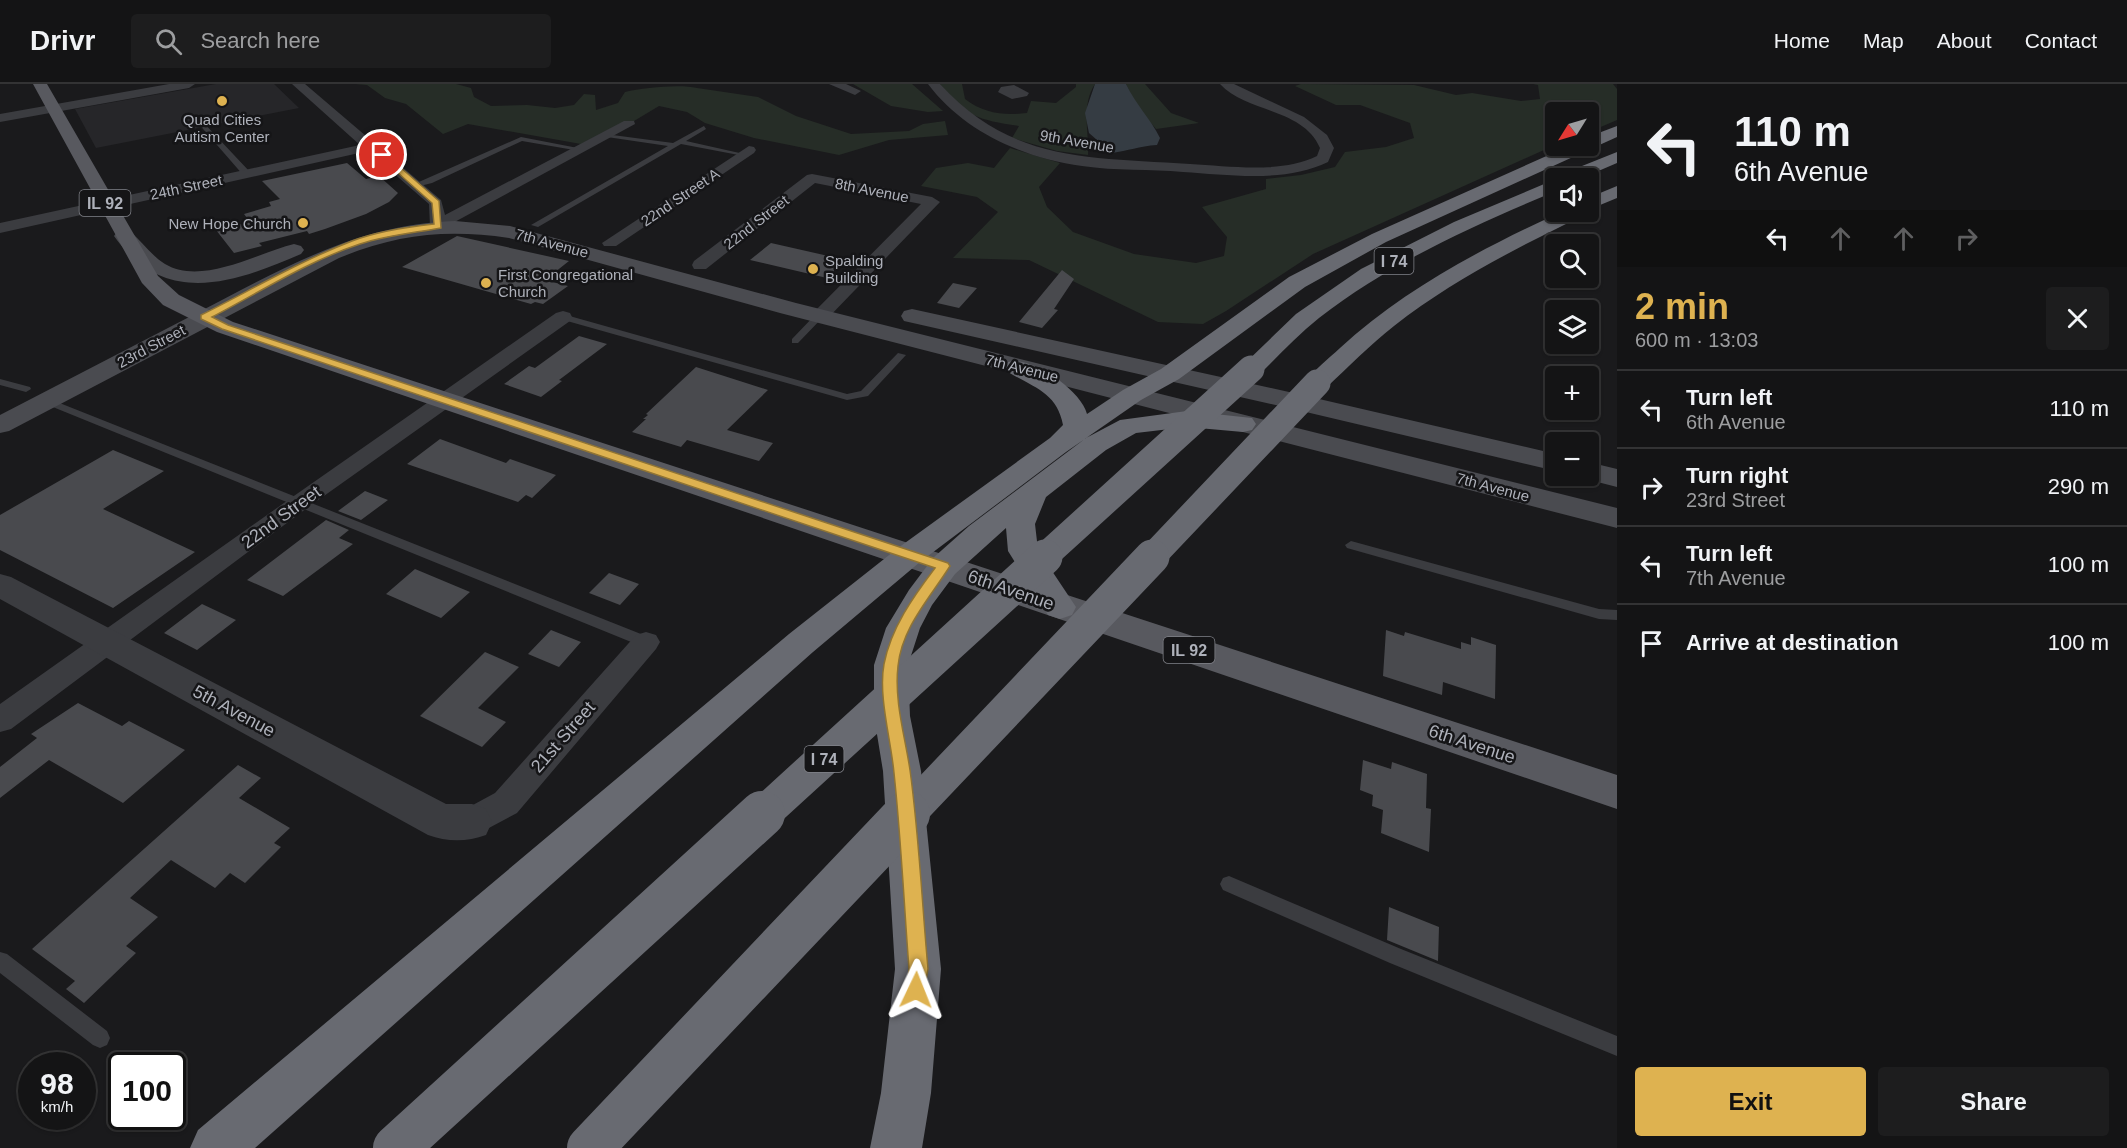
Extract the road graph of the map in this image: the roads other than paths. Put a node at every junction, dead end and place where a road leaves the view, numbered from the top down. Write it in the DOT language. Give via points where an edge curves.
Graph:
graph roads {
  1 [pos="40,84"];
  2 [pos="189,84"];
  3 [pos="298,84"];
  4 [pos="835,84"];
  5 [pos="934,84"];
  6 [pos="1226,84"];
  7 [pos="169,86"];
  8 [pos="855,91"];
  9 [pos="53,108"];
  10 [pos="0,118"];
  11 [pos="199,121"];
  12 [pos="629,124"];
  13 [pos="704,128"];
  14 [pos="1617,131"];
  15 [pos="607,135"];
  16 [pos="1599,138"];
  17 [pos="678,143"];
  18 [pos="372,146"];
  19 [pos="580,149"];
  20 [pos="746,153"];
  21 [pos="1560,156"];
  22 [pos="1615,158"];
  23 [pos="1592,168"];
  24 [pos="247,174"];
  25 [pos="812,178"];
  26 [pos="416,185"];
  27 [pos="1545,189"];
  28 [pos="1617,192"];
  29 [pos="1599,200"];
  30 [pos="106,205"];
  31 [pos="444,219"];
  32 [pos="1555,222"];
  33 [pos="535,225"];
  34 [pos="0,228"];
  35 [pos="339,235"];
  36 [pos="124,236"];
  37 [pos="610,243"];
  38 [pos="700,265"];
  39 [pos="848,301"];
  40 [pos="891,311"];
  41 [pos="196,312"];
  42 [pos="819,316"];
  43 [pos="563,317"];
  44 [pos="795,341"];
  45 [pos="901,355"];
  46 [pos="1017,366"];
  47 [pos="1170,374"];
  48 [pos="0,382"];
  49 [pos="37,395"];
  50 [pos="1132,395"];
  51 [pos="445,401"];
  52 [pos="0,402"];
  53 [pos="1243,424"];
  54 [pos="0,425"];
  55 [pos="1056,446"];
  56 [pos="1545,461"];
  57 [pos="1599,474"];
  58 [pos="1617,478"];
  59 [pos="1482,484"];
  60 [pos="1033,493"];
  61 [pos="300,503"];
  62 [pos="1617,518"];
  63 [pos="1617,530"];
  64 [pos="1351,545"];
  65 [pos="909,555"];
  66 [pos="944,566"];
  67 [pos="0,585"];
  68 [pos="1060,607"];
  69 [pos="1617,615"];
  70 [pos="646,642"];
  71 [pos="107,643"];
  72 [pos="0,720"];
  73 [pos="1617,792"];
  74 [pos="472,822"];
  75 [pos="1229,884"];
  76 [pos="0,962"];
  77 [pos="100,1038"];
  78 [pos="1617,1046"];
  79 [pos="216,1148"];
  80 [pos="396,1148"];
  81 [pos="590,1148"];
  82 [pos="896,1148"];
  1 -- 9 [label="main road, 6th Avenue / IL 92"];
  2 -- 7 [label="street"];
  3 -- 18 [label="street"];
  4 -- 8 [label="street"];
  5 -- 6 [label="street, 9th Avenue" via="978,126 1047,154 1081,161 1235,171 1296,169 1322,160 1327,154 1327,147 1310,126"];
  7 -- 9 [label="street"];
  9 -- 10 [label="street"];
  9 -- 30 [label="main road, 6th Avenue / IL 92"];
  11 -- 24 [label="lane"];
  12 -- 15 [label="street, 23rd Street"];
  13 -- 17 [label="lane"];
  14 -- 16 [label="highway"];
  15 -- 17 [label="lane"];
  15 -- 19 [label="street, 23rd Street"];
  17 -- 20 [label="lane"];
  17 -- 33 [label="lane"];
  18 -- 24 [label="street, 24th Street"];
  18 -- 26 [label="street"];
  19 -- 26 [label="lane" via="520,139"];
  19 -- 31 [label="street, 23rd Street"];
  20 -- 37 [label="street, 22nd Street A"];
  21 -- 47 [label="highway" via="1379,238 1297,282"];
  22 -- 23 [label="highway"];
  24 -- 30 [label="street, 24th Street"];
  25 -- 38 [label="street, 22nd Street"];
  25 -- 39 [label="street, 8th Avenue" via="932,202"];
  26 -- 31 [label="street" via="436,203"];
  27 -- 80 [label="highway, I 74, bridge" via="1470,221 1353,284 1311,313"];
  28 -- 29 [label="highway"];
  30 -- 34 [label="street, 24th Street"];
  30 -- 36 [label="main road, 6th Avenue / IL 92"];
  31 -- 33 [label="main road, 7th Avenue" via="502,218"];
  31 -- 35 [label="main road, 23rd Street" via="393,222"];
  31 -- 41 [label="main road, 23rd Street" via="356,242"];
  31 -- 42 [label="main road, 7th Avenue" via="510,232"];
  32 -- 81 [label="highway, I 74, bridge" via="1499,250 1407,307 1364,338 1317,383"];
  33 -- 37 [label="main road, 7th Avenue"];
  35 -- 36 [label="main road" via="238,271 202,276 158,268"];
  35 -- 41 [label="main road, 23rd Street"];
  36 -- 41 [label="main road, 6th Avenue / IL 92" via="149,279 171,300"];
  37 -- 38 [label="main road, 7th Avenue"];
  38 -- 39 [label="main road, 7th Avenue"];
  39 -- 42 [label="street"];
  40 -- 47 [label="main road, 7th Avenue"];
  41 -- 49 [label="main road, 23rd Street"];
  41 -- 51 [label="main road, 6th Avenue / IL 92" via="225,327"];
  42 -- 44 [label="lane"];
  42 -- 46 [label="main road, 7th Avenue"];
  43 -- 45 [label="lane" via="847,397 864,394"];
  43 -- 51 [label="street, 22nd Street"];
  46 -- 50 [label="main road, 7th Avenue"];
  46 -- 55 [label="highway" via="1060,392 1073,409 1077,427"];
  47 -- 50 [label="highway"];
  47 -- 56 [label="main road, 7th Avenue"];
  48 -- 49 [label="lane"];
  49 -- 52 [label="main road, 23rd Street"];
  49 -- 54 [label="main road, 23rd Street"];
  49 -- 61 [label="lane"];
  50 -- 53 [label="main road, 7th Avenue"];
  50 -- 55 [label="highway"];
  51 -- 61 [label="street, 22nd Street"];
  51 -- 65 [label="main road, 6th Avenue / IL 92"];
  53 -- 59 [label="main road, 7th Avenue"];
  53 -- 60 [label="highway" via="1187,419 1129,426 1096,444"];
  55 -- 65 [label="highway"];
  57 -- 58 [label="main road"];
  59 -- 62 [label="main road, 7th Avenue"];
  59 -- 63 [label="main road" via="1529,507"];
  60 -- 66 [label="highway"];
  60 -- 68 [label="highway" via="1020,524 1023,551"];
  61 -- 70 [label="lane"];
  61 -- 71 [label="street, 22nd Street"];
  64 -- 69 [label="lane" via="1599,614"];
  65 -- 66 [label="main road, 6th Avenue / IL 92"];
  65 -- 79 [label="highway" via="801,643"];
  66 -- 68 [label="main road, 6th Avenue / IL 92"];
  66 -- 82 [label="highway" via="903,628 891,665 892,716 902,771 918,969 906,1093"];
  67 -- 71 [label="street, 5th Avenue"];
  68 -- 73 [label="main road, 6th Avenue / IL 92"];
  70 -- 74 [label="street, 21st Street" via="506,803"];
  71 -- 72 [label="street, 22nd Street"];
  71 -- 74 [label="street, 5th Avenue" via="442,822"];
  75 -- 78 [label="lane"];
  76 -- 77 [label="lane"];
}
